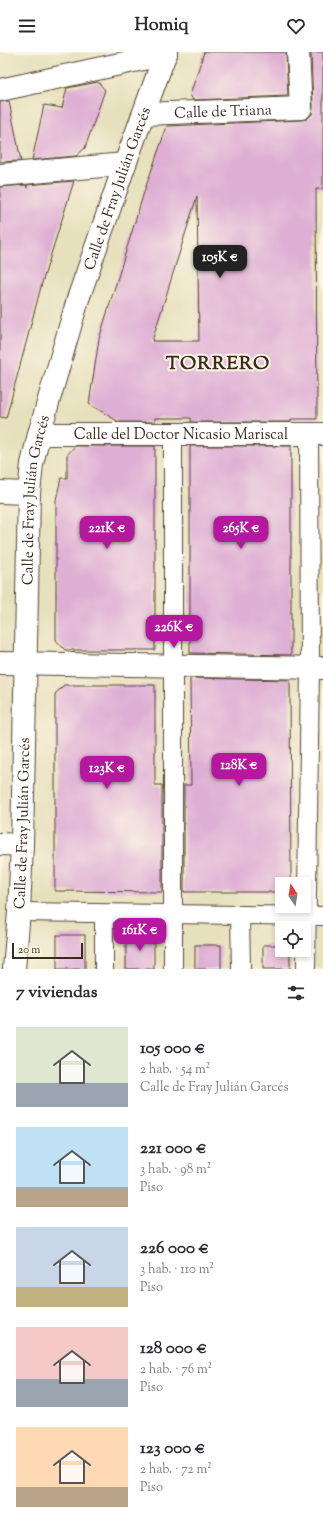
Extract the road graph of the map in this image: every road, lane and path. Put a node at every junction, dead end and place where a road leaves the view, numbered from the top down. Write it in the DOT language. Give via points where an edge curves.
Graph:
graph roads {
  1 [pos="298,52"];
  2 [pos="166,53"];
  3 [pos="0,90"];
  4 [pos="144,114"];
  5 [pos="125,164"];
  6 [pos="0,175"];
  7 [pos="39,434"];
  8 [pos="173,434"];
  9 [pos="316,434"];
  10 [pos="0,492"];
  11 [pos="29,492"];
  12 [pos="0,664"];
  13 [pos="24,665"];
  14 [pos="173,666"];
  15 [pos="316,668"];
  16 [pos="0,844"];
  17 [pos="22,845"];
  18 [pos="19,912"];
  19 [pos="104,914"];
  20 [pos="173,914"];
  21 [pos="240,915"];
  22 [pos="315,916"];
  23 [pos="14,969"];
  24 [pos="104,969"];
  25 [pos="173,969"];
  26 [pos="241,969"];
  27 [pos="306,969"];
  1 -- 4 [label="street, Calle de Triana" via="301,108"];
  2 -- 3 [label="street"];
  2 -- 4 [label="street, Calle de Fray Julián Garcés"];
  4 -- 5 [label="street, Calle de Fray Julián Garcés"];
  5 -- 6 [label="street"];
  5 -- 7 [label="street, Calle de Fray Julián Garcés" via="78,299"];
  7 -- 8 [label="street, Calle del Doctor Nicasio Mariscal"];
  7 -- 11 [label="street, Calle de Fray Julián Garcés"];
  8 -- 9 [label="street, Calle del Doctor Nicasio Mariscal"];
  8 -- 14 [label="street"];
  9 -- 15 [label="street"];
  10 -- 11 [label="street"];
  11 -- 13 [label="street, Calle de Fray Julián Garcés"];
  12 -- 13 [label="street"];
  13 -- 14 [label="street"];
  13 -- 17 [label="street, Calle de Fray Julián Garcés"];
  14 -- 15 [label="street"];
  14 -- 20 [label="street"];
  15 -- 22 [label="street"];
  16 -- 17 [label="street"];
  17 -- 18 [label="street, Calle de Fray Julián Garcés"];
  18 -- 19 [label="street"];
  18 -- 23 [label="street, Calle de Fray Julián Garcés"];
  19 -- 20 [label="street"];
  19 -- 24 [label="street"];
  20 -- 21 [label="street"];
  20 -- 25 [label="street"];
  21 -- 22 [label="street"];
  21 -- 26 [label="street"];
  22 -- 27 [label="street"];
}
